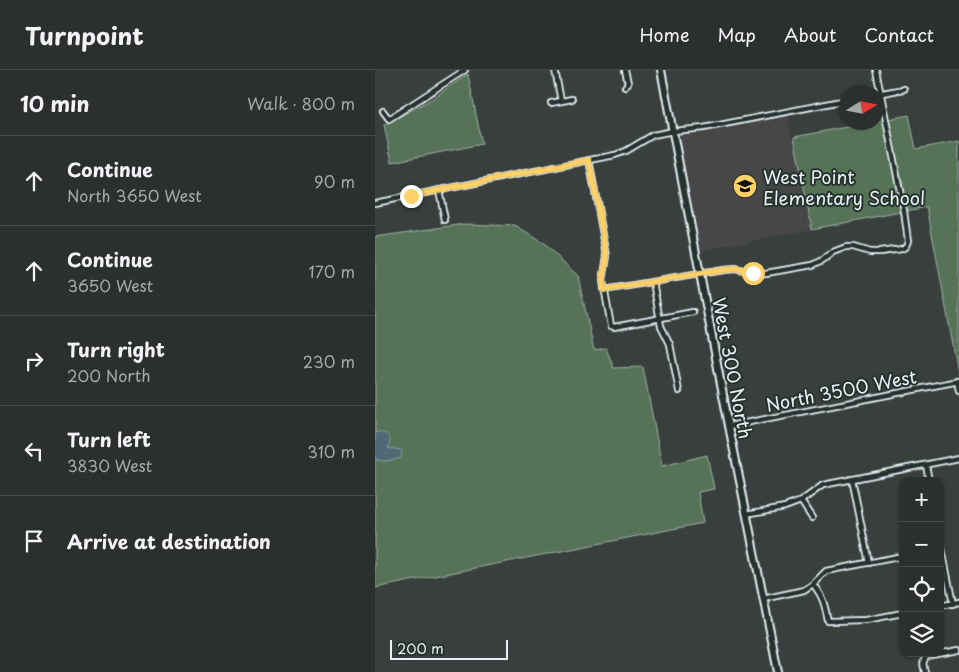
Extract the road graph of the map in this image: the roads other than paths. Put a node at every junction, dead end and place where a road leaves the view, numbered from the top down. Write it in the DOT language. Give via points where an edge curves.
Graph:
graph roads {
  1 [pos="465,70"];
  2 [pos="555,70"];
  3 [pos="625,70"];
  4 [pos="661,70"];
  5 [pos="876,70"];
  6 [pos="878,85"];
  7 [pos="625,87"];
  8 [pos="904,89"];
  9 [pos="884,93"];
  10 [pos="573,99"];
  11 [pos="561,101"];
  12 [pos="839,102"];
  13 [pos="551,103"];
  14 [pos="383,110"];
  15 [pos="884,118"];
  16 [pos="673,131"];
  17 [pos="589,160"];
  18 [pos="439,190"];
  19 [pos="375,203"];
  20 [pos="445,220"];
  21 [pos="700,274"];
  22 [pos="653,282"];
  23 [pos="604,290"];
  24 [pos="693,312"];
  25 [pos="660,318"];
  26 [pos="958,381"];
  27 [pos="679,390"];
  28 [pos="959,391"];
  29 [pos="729,426"];
  30 [pos="959,458"];
  31 [pos="926,465"];
  32 [pos="928,477"];
  33 [pos="852,479"];
  34 [pos="801,501"];
  35 [pos="746,514"];
  36 [pos="812,518"];
  37 [pos="899,557"];
  38 [pos="944,562"];
  39 [pos="869,563"];
  40 [pos="813,584"];
  41 [pos="763,599"];
  42 [pos="959,602"];
  43 [pos="953,604"];
  44 [pos="944,605"];
  45 [pos="899,614"];
  46 [pos="959,650"];
  47 [pos="778,672"];
  48 [pos="925,672"];
  1 -- 14 [label="street" via="389,119"];
  2 -- 11 [label="street"];
  3 -- 7 [label="street" via="628,83"];
  4 -- 16 [label="main road, West 300 North"];
  5 -- 6 [label="street"];
  8 -- 9 [label="street"];
  10 -- 11 [label="street"];
  11 -- 13 [label="street"];
  12 -- 16 [label="street"];
  15 -- 21 [label="street" via="909,241 906,246 880,252 846,247 813,264 766,273 729,269"];
  16 -- 17 [label="street" via="648,136 621,153"];
  16 -- 21 [label="main road, West 300 North"];
  17 -- 18 [label="street"];
  17 -- 23 [label="street" via="607,256"];
  18 -- 19 [label="street"];
  18 -- 20 [label="street"];
  21 -- 22 [label="street"];
  21 -- 29 [label="main road, West 300 North"];
  22 -- 23 [label="street"];
  22 -- 25 [label="street"];
  23 -- 25 [label="street" via="612,327"];
  24 -- 25 [label="street"];
  25 -- 27 [label="street" via="670,344"];
  26 -- 28 [label="street"];
  26 -- 29 [label="street, North 3500 West"];
  29 -- 35 [label="main road, West 300 North"];
  30 -- 31 [label="street"];
  31 -- 32 [label="street"];
  31 -- 33 [label="street"];
  33 -- 34 [label="street" via="823,485"];
  33 -- 39 [label="street"];
  34 -- 35 [label="street"];
  34 -- 36 [label="street"];
  35 -- 41 [label="main road, West 300 North"];
  37 -- 39 [label="street"];
  38 -- 43 [label="street"];
  39 -- 40 [label="street" via="826,571"];
  40 -- 41 [label="street" via="804,590"];
  40 -- 45 [label="street" via="821,594 828,621 866,620"];
  41 -- 47 [label="main road, West 300 North"];
  42 -- 43 [label="street"];
  43 -- 44 [label="street"];
  46 -- 48 [label="street" via="927,656 923,663"];
}
